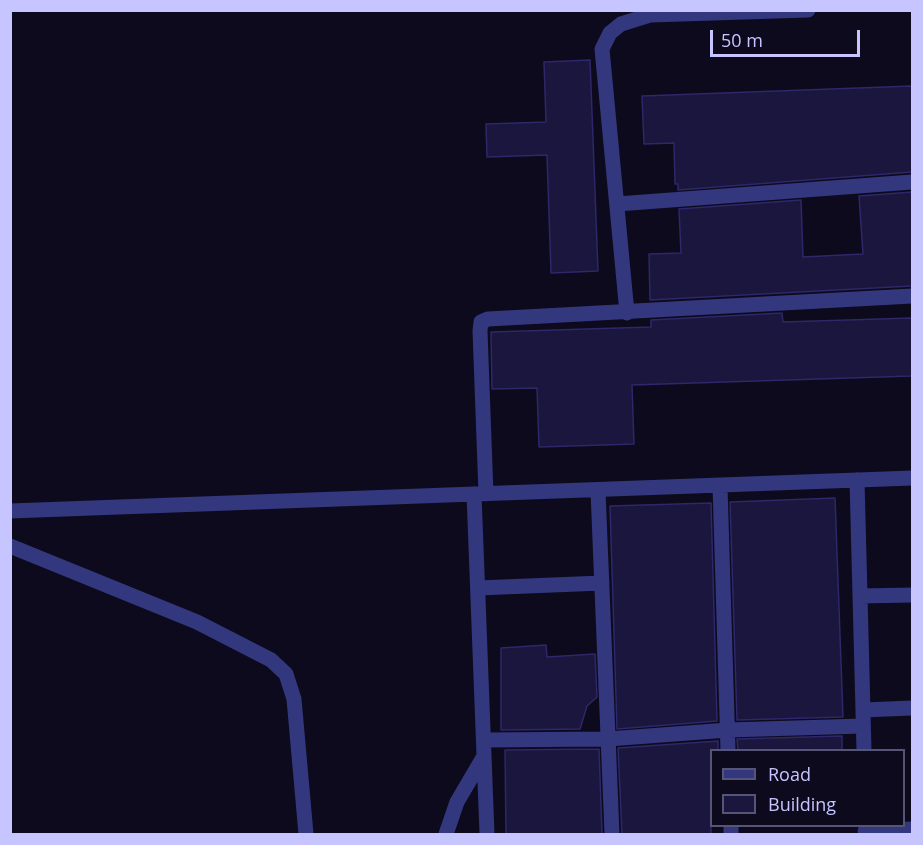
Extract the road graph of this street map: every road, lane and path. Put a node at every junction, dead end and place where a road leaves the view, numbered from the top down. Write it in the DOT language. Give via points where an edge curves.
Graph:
graph roads {
  1 [pos="808,10"];
  2 [pos="912,182"];
  3 [pos="617,204"];
  4 [pos="912,296"];
  5 [pos="627,313"];
  6 [pos="912,478"];
  7 [pos="857,480"];
  8 [pos="720,486"];
  9 [pos="598,491"];
  10 [pos="480,494"];
  11 [pos="10,511"];
  12 [pos="10,546"];
  13 [pos="602,583"];
  14 [pos="478,588"];
  15 [pos="912,595"];
  16 [pos="860,596"];
  17 [pos="912,708"];
  18 [pos="863,710"];
  19 [pos="863,726"];
  20 [pos="728,730"];
  21 [pos="608,739"];
  22 [pos="484,740"];
  23 [pos="729,749"];
  24 [pos="864,749"];
  25 [pos="484,756"];
  26 [pos="912,829"];
  27 [pos="865,830"];
  28 [pos="306,834"];
  29 [pos="446,834"];
  30 [pos="487,834"];
  31 [pos="612,834"];
  1 -- 3 [label="street" via="650,15 621,24 610,33 603,49"];
  2 -- 3 [label="street"];
  3 -- 5 [label="street"];
  4 -- 5 [label="street"];
  5 -- 10 [label="street" via="481,322"];
  6 -- 7 [label="street"];
  7 -- 8 [label="street"];
  7 -- 16 [label="street"];
  8 -- 9 [label="street"];
  8 -- 20 [label="street"];
  9 -- 10 [label="street"];
  9 -- 13 [label="street"];
  10 -- 11 [label="street"];
  10 -- 14 [label="street"];
  12 -- 28 [label="street" via="197,622 270,660 286,674 294,699"];
  13 -- 14 [label="street"];
  13 -- 21 [label="street"];
  14 -- 22 [label="street"];
  15 -- 16 [label="street"];
  16 -- 18 [label="street"];
  17 -- 18 [label="street"];
  18 -- 19 [label="street"];
  19 -- 20 [label="street"];
  19 -- 24 [label="street"];
  20 -- 21 [label="street"];
  20 -- 23 [label="street"];
  21 -- 22 [label="street"];
  21 -- 31 [label="street"];
  22 -- 25 [label="street"];
  25 -- 29 [label="street" via="457,802"];
  25 -- 30 [label="street"];
  26 -- 27 [label="street"];
}
